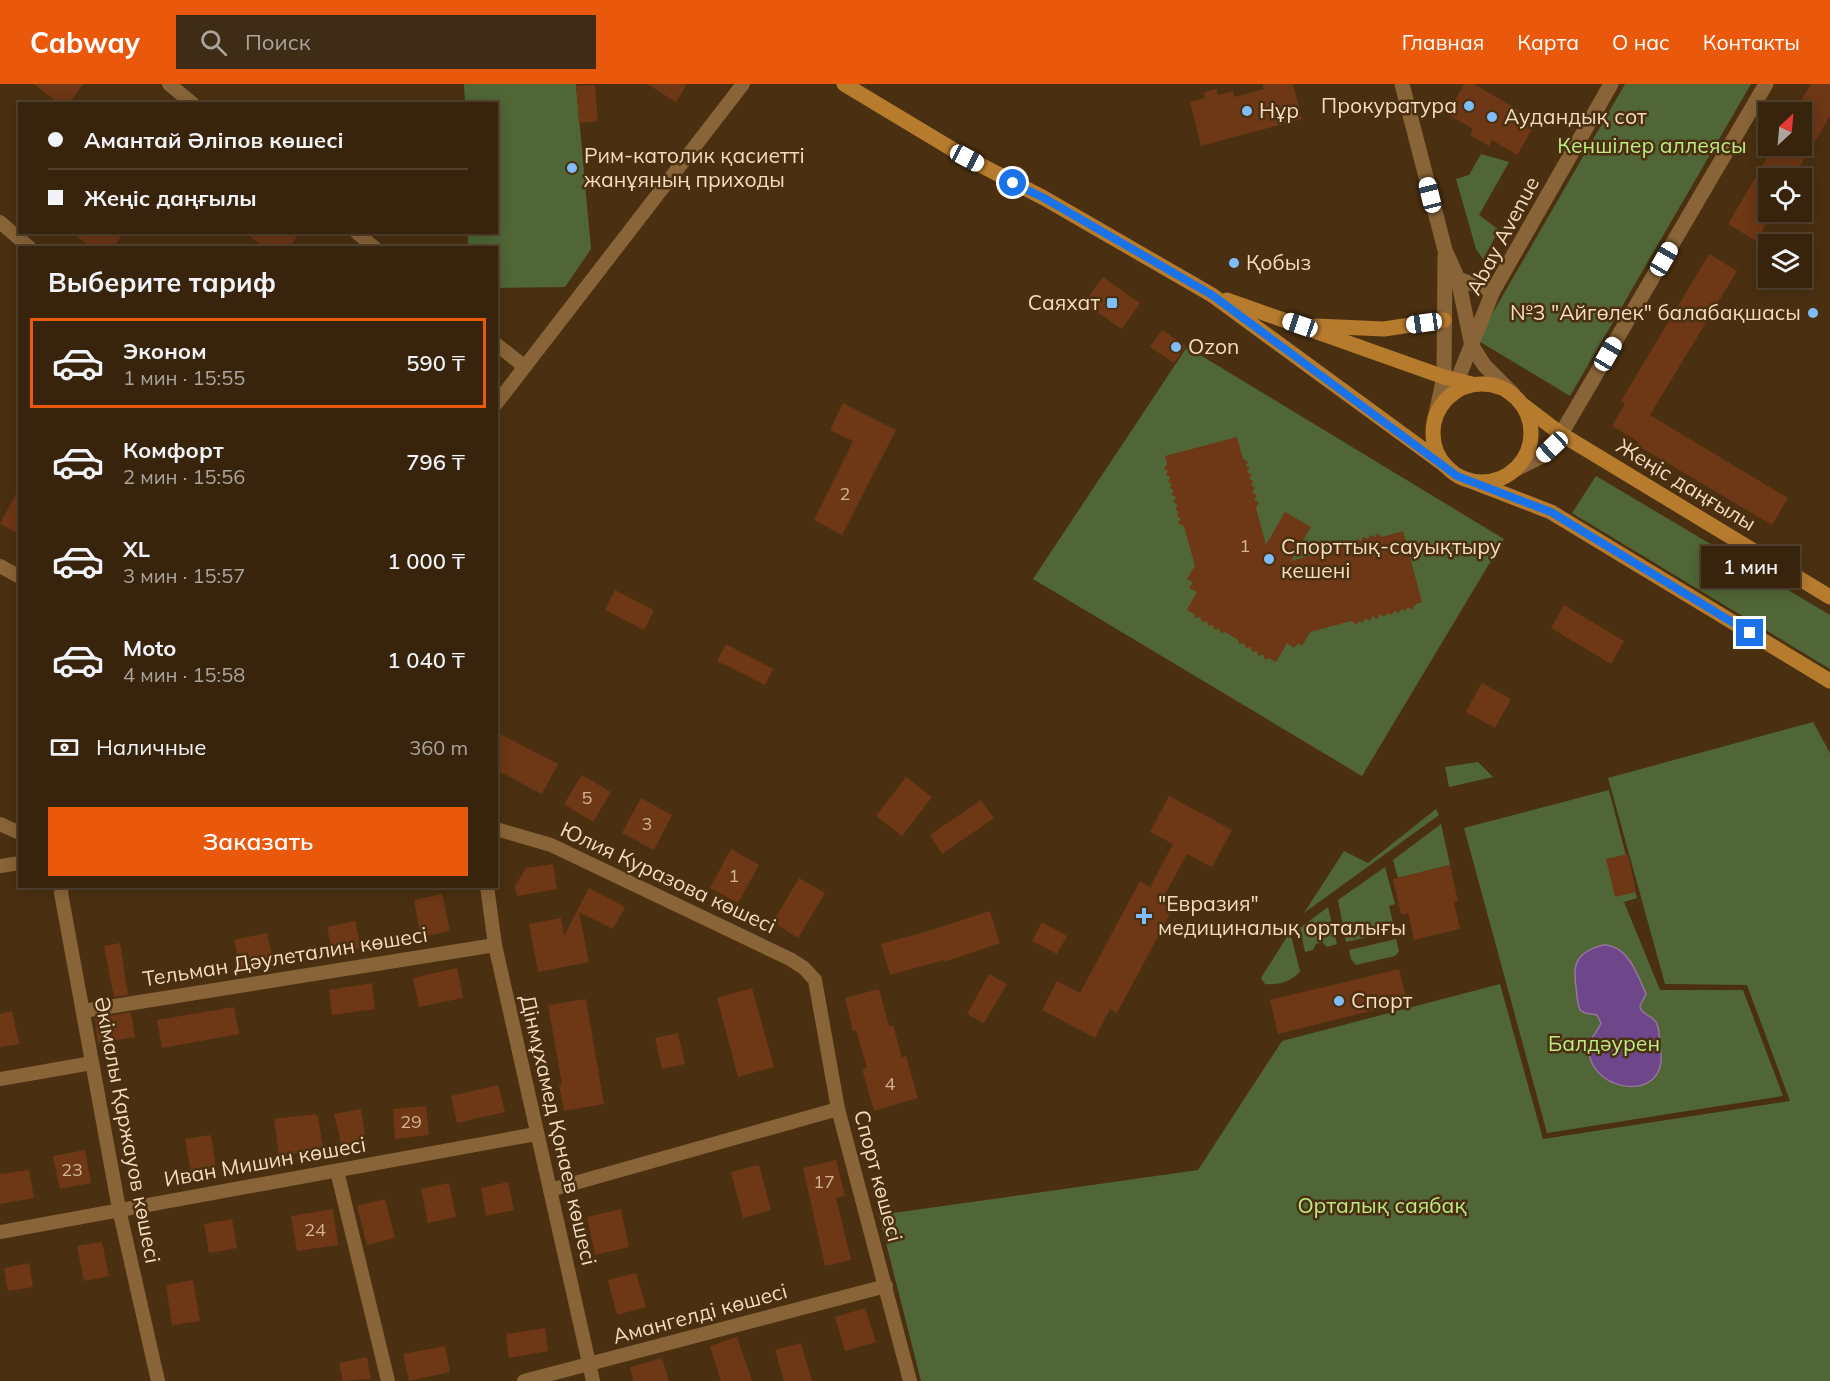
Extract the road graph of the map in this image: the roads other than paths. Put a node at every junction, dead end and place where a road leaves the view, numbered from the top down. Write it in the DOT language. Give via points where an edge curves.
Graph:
graph roads {
  1 [pos="169,84"];
  2 [pos="743,84"];
  3 [pos="844,84"];
  4 [pos="1402,84"];
  5 [pos="1611,84"];
  6 [pos="1766,84"];
  7 [pos="192,102"];
  8 [pos="0,222"];
  9 [pos="358,234"];
  10 [pos="28,246"];
  11 [pos="373,246"];
  12 [pos="1445,250"];
  13 [pos="1458,279"];
  14 [pos="1493,291"];
  15 [pos="1212,295"];
  16 [pos="1444,320"];
  17 [pos="1300,325"];
  18 [pos="498,346"];
  19 [pos="1472,346"];
  20 [pos="525,367"];
  21 [pos="1458,381"];
  22 [pos="1518,400"];
  23 [pos="498,401"];
  24 [pos="1435,418"];
  25 [pos="1561,434"];
  26 [pos="1446,466"];
  27 [pos="1516,469"];
  28 [pos="1471,481"];
  29 [pos="0,566"];
  30 [pos="18,576"];
  31 [pos="1830,597"];
  32 [pos="1830,681"];
  33 [pos="0,824"];
  34 [pos="498,830"];
  35 [pos="18,832"];
  36 [pos="18,863"];
  37 [pos="0,866"];
  38 [pos="62,888"];
  39 [pos="488,888"];
  40 [pos="495,945"];
  41 [pos="815,980"];
  42 [pos="83,1011"];
  43 [pos="92,1063"];
  44 [pos="0,1080"];
  45 [pos="838,1109"];
  46 [pos="537,1134"];
  47 [pos="337,1171"];
  48 [pos="550,1190"];
  49 [pos="119,1209"];
  50 [pos="0,1232"];
  51 [pos="886,1286"];
  52 [pos="590,1365"];
  53 [pos="158,1381"];
  54 [pos="388,1381"];
  55 [pos="524,1381"];
  56 [pos="593,1381"];
  57 [pos="910,1381"];
  1 -- 7 [label="street"];
  2 -- 20 [label="street"];
  3 -- 15 [label="main road" via="967,158"];
  4 -- 12 [label="street"];
  5 -- 14 [label="street, Abay Avenue"];
  6 -- 25 [label="street"];
  8 -- 10 [label="street"];
  9 -- 11 [label="street"];
  12 -- 13 [label="street"];
  12 -- 16 [label="street"];
  13 -- 14 [label="street"];
  13 -- 19 [label="street"];
  14 -- 19 [label="street, Abay Avenue"];
  15 -- 17 [label="main road, Жеңіс даңғылы"];
  15 -- 26 [label="main road"];
  16 -- 17 [label="main road" via="1384,329"];
  16 -- 21 [label="street"];
  17 -- 21 [label="main road, Жеңіс даңғылы"];
  18 -- 20 [label="street"];
  19 -- 21 [label="street, Abay Avenue"];
  19 -- 22 [label="street" via="1484,365"];
  20 -- 23 [label="street"];
  21 -- 22 [label="main road, Жеңіс даңғылы" via="1501,387"];
  21 -- 24 [label="street"];
  21 -- 24 [label="main road" via="1458,389 1440,406"];
  22 -- 25 [label="main road, Жеңіс даңғылы"];
  22 -- 27 [label="main road" via="1530,418 1532,432 1525,458"];
  24 -- 26 [label="main road" via="1433,442"];
  25 -- 27 [label="street" via="1542,456"];
  25 -- 31 [label="main road, Жеңіс даңғылы"];
  26 -- 28 [label="main road"];
  27 -- 28 [label="main road" via="1503,478"];
  28 -- 32 [label="main road" via="1551,512"];
  29 -- 30 [label="street"];
  33 -- 35 [label="street"];
  34 -- 41 [label="street, Юлия Куразова көшесі" via="551,845 770,949 804,968"];
  36 -- 37 [label="street"];
  38 -- 42 [label="street, Әкімалы Қаржауов көшесі"];
  39 -- 40 [label="street, Дінмұхамед Қонаев көшесі"];
  40 -- 42 [label="street, Тельман Дәулеталин көшесі"];
  40 -- 46 [label="street, Дінмұхамед Қонаев көшесі"];
  41 -- 45 [label="street, Спорт көшесі"];
  42 -- 43 [label="street, Әкімалы Қаржауов көшесі"];
  43 -- 44 [label="street"];
  43 -- 49 [label="street, Әкімалы Қаржауов көшесі"];
  45 -- 48 [label="street"];
  45 -- 51 [label="street, Спорт көшесі"];
  46 -- 47 [label="street, Иван Мишин көшесі"];
  46 -- 48 [label="street, Дінмұхамед Қонаев көшесі"];
  47 -- 49 [label="street, Иван Мишин көшесі"];
  47 -- 54 [label="street"];
  48 -- 52 [label="street, Дінмұхамед Қонаев көшесі"];
  49 -- 50 [label="street, Иван Мишин көшесі"];
  49 -- 53 [label="street, Әкімалы Қаржауов көшесі"];
  51 -- 52 [label="street, Амангелді көшесі"];
  51 -- 57 [label="street, Спорт көшесі"];
  52 -- 55 [label="street, Амангелді көшесі"];
  52 -- 56 [label="street, Дінмұхамед Қонаев көшесі"];
}
